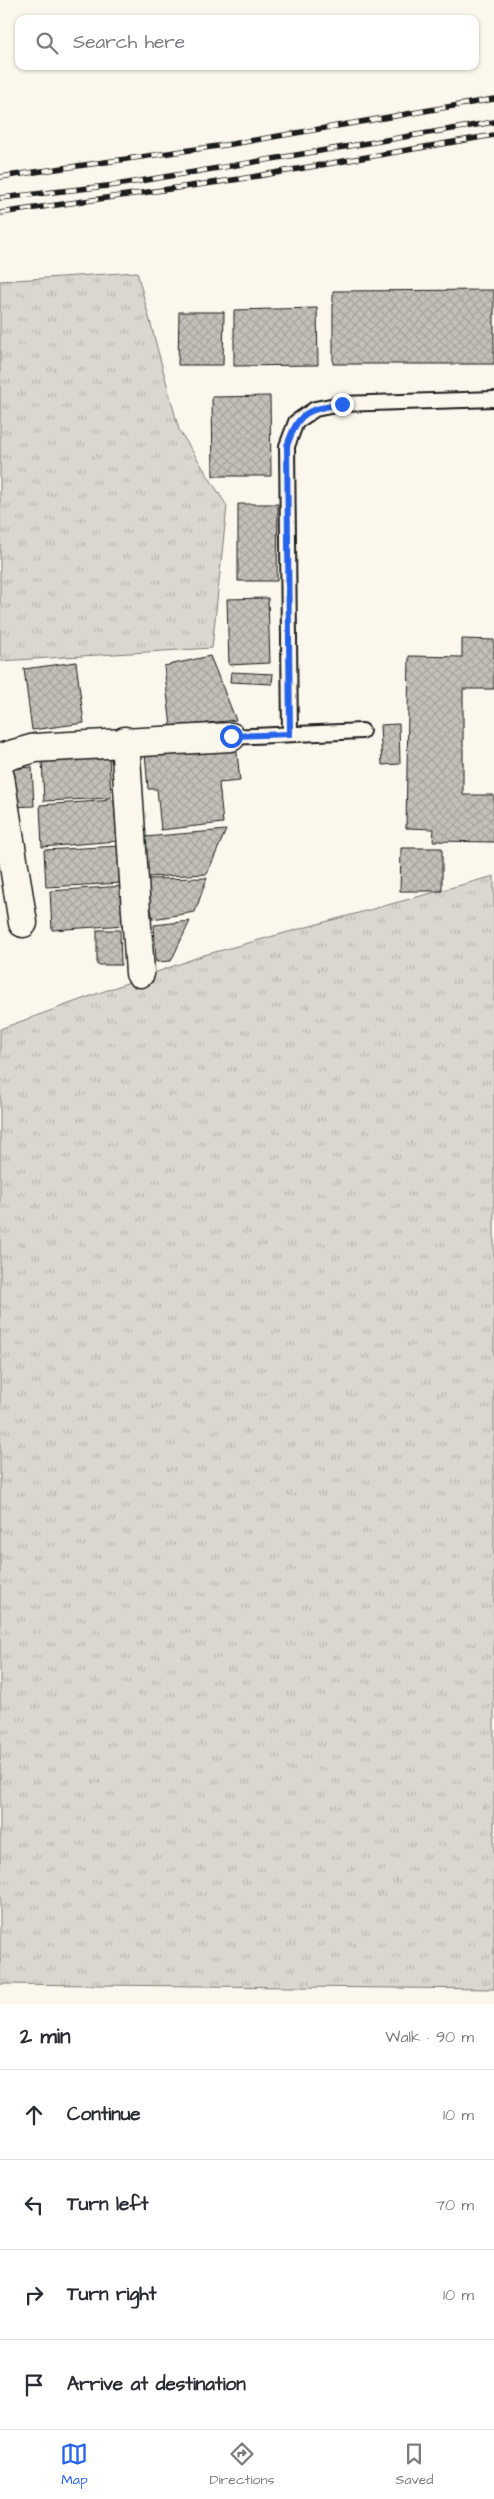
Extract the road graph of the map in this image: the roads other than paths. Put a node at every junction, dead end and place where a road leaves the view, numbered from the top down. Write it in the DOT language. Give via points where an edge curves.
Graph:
graph roads {
  1 [pos="494,399"];
  2 [pos="362,732"];
  3 [pos="290,734"];
  4 [pos="231,736"];
  5 [pos="125,741"];
  6 [pos="0,758"];
  7 [pos="0,778"];
  8 [pos="23,923"];
  9 [pos="140,973"];
  1 -- 3 [label="lane" via="342,404 315,409 296,422 287,446"];
  2 -- 3 [label="lane"];
  3 -- 4 [label="lane"];
  4 -- 5 [label="street"];
  5 -- 6 [label="street" via="35,748"];
  5 -- 9 [label="street"];
  7 -- 8 [label="street"];
}
